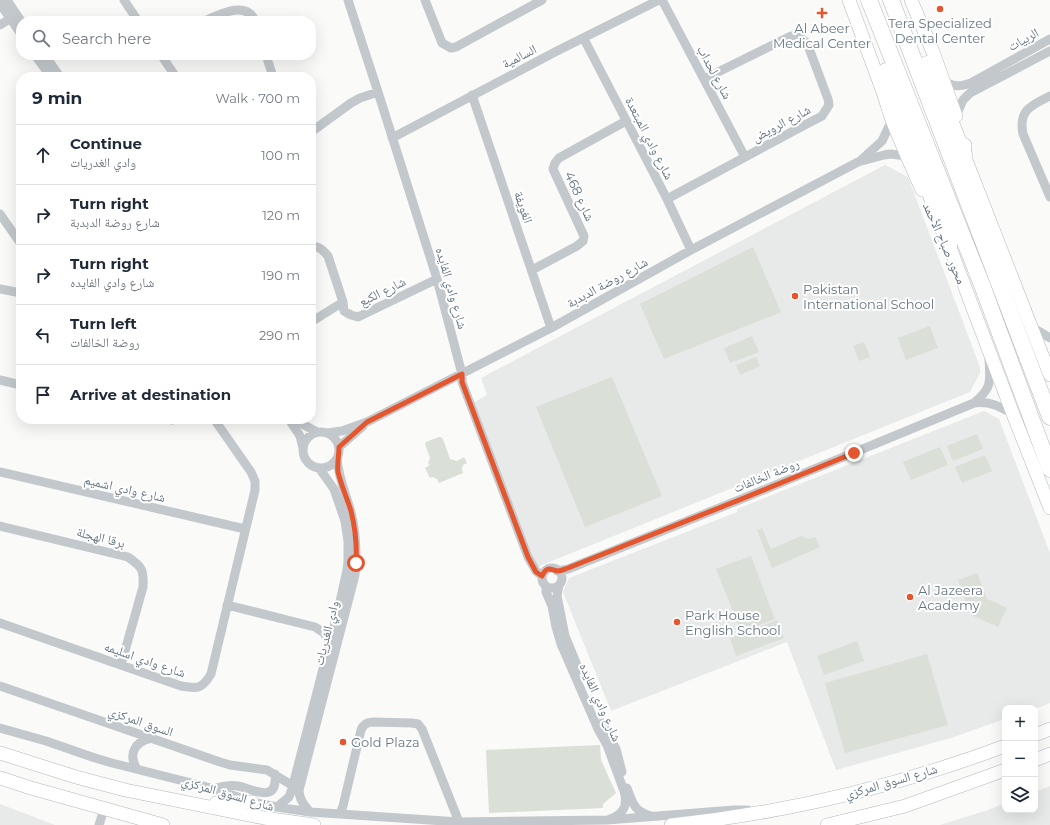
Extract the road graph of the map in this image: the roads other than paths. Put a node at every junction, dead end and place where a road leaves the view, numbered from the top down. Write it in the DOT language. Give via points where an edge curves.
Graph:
graph roads {
  1 [pos="7,0"];
  2 [pos="124,0"];
  3 [pos="348,0"];
  4 [pos="425,0"];
  5 [pos="542,0"];
  6 [pos="659,0"];
  7 [pos="662,0"];
  8 [pos="849,0"];
  9 [pos="861,0"];
  10 [pos="869,0"];
  11 [pos="891,0"];
  12 [pos="901,0"];
  13 [pos="911,0"];
  14 [pos="533,2"];
  15 [pos="0,4"];
  16 [pos="135,16"];
  17 [pos="216,16"];
  18 [pos="252,16"];
  19 [pos="16,18"];
  20 [pos="0,25"];
  21 [pos="584,38"];
  22 [pos="1050,39"];
  23 [pos="1050,51"];
  24 [pos="39,60"];
  25 [pos="48,60"];
  26 [pos="164,60"];
  27 [pos="268,60"];
  28 [pos="47,72"];
  29 [pos="57,72"];
  30 [pos="173,72"];
  31 [pos="271,72"];
  32 [pos="704,79"];
  33 [pos="944,81"];
  34 [pos="378,92"];
  35 [pos="472,95"];
  36 [pos="1050,96"];
  37 [pos="956,116"];
  38 [pos="892,120"];
  39 [pos="626,121"];
  40 [pos="316,128"];
  41 [pos="392,138"];
  42 [pos="964,155"];
  43 [pos="907,156"];
  44 [pos="745,157"];
  45 [pos="858,162"];
  46 [pos="1050,197"];
  47 [pos="666,199"];
  48 [pos="0,214"];
  49 [pos="16,237"];
  50 [pos="949,244"];
  51 [pos="316,247"];
  52 [pos="691,250"];
  53 [pos="532,270"];
  54 [pos="437,279"];
  55 [pos="0,289"];
  56 [pos="16,292"];
  57 [pos="343,302"];
  58 [pos="316,319"];
  59 [pos="1032,327"];
  60 [pos="551,328"];
  61 [pos="1050,338"];
  62 [pos="989,350"];
  63 [pos="462,374"];
  64 [pos="1050,375"];
  65 [pos="0,380"];
  66 [pos="16,384"];
  67 [pos="974,403"];
  68 [pos="1013,414"];
  69 [pos="1050,417"];
  70 [pos="367,422"];
  71 [pos="217,424"];
  72 [pos="292,424"];
  73 [pos="303,424"];
  74 [pos="317,432"];
  75 [pos="327,433"];
  76 [pos="339,447"];
  77 [pos="303,448"];
  78 [pos="337,458"];
  79 [pos="319,468"];
  80 [pos="1050,470"];
  81 [pos="0,472"];
  82 [pos="1050,508"];
  83 [pos="0,526"];
  84 [pos="245,529"];
  85 [pos="542,576"];
  86 [pos="559,578"];
  87 [pos="546,586"];
  88 [pos="227,605"];
  89 [pos="335,622"];
  90 [pos="0,623"];
  91 [pos="315,627"];
  92 [pos="329,642"];
  93 [pos="121,665"];
  94 [pos="0,686"];
  95 [pos="0,728"];
  96 [pos="1050,729"];
  97 [pos="1038,734"];
  98 [pos="151,738"];
  99 [pos="1002,747"];
  100 [pos="0,754"];
  101 [pos="1050,754"];
  102 [pos="1041,759"];
  103 [pos="137,769"];
  104 [pos="1002,771"];
  105 [pos="275,774"];
  106 [pos="0,778"];
  107 [pos="293,786"];
  108 [pos="215,789"];
  109 [pos="252,802"];
  110 [pos="189,804"];
  111 [pos="277,807"];
  112 [pos="104,809"];
  113 [pos="775,810"];
  114 [pos="310,812"];
  115 [pos="340,814"];
  116 [pos="654,817"];
  117 [pos="607,820"];
  118 [pos="459,822"];
  119 [pos="99,825"];
  120 [pos="163,825"];
  121 [pos="314,825"];
  122 [pos="671,825"];
  123 [pos="828,825"];
  1 -- 19 [label="street"];
  2 -- 16 [label="street"];
  3 -- 34 [label="street, شارع وادي الفايده"];
  4 -- 14 [label="street" via="442,43 451,48"];
  5 -- 14 [label="street"];
  6 -- 21 [label="street, السالمية"];
  7 -- 32 [label="street, شارع لحداب"];
  8 -- 38 [label="main road, محور صباح الأحمد"];
  9 -- 50 [label="highway"];
  10 -- 80 [label="highway, محور صباح الأحمد" via="982,285"];
  11 -- 69 [label="highway"];
  12 -- 42 [label="highway"];
  13 -- 33 [label="main road"];
  15 -- 19 [label="street"];
  17 -- 18 [label="street" via="240,8 246,9"];
  19 -- 20 [label="street"];
  21 -- 35 [label="street, السالمية"];
  21 -- 39 [label="street, شارع وادي المبتعدة"];
  22 -- 33 [label="street, الربيات" via="971,83 957,86"];
  23 -- 37 [label="street, الربيات" via="970,93 963,100"];
  24 -- 28 [label="street"];
  25 -- 29 [label="street"];
  26 -- 30 [label="street"];
  27 -- 31 [label="street"];
  32 -- 44 [label="street, شارع لحداب"];
  32 -- 44 [label="street, شارع الرويض" via="792,36 797,36 807,43 828,99 826,111 822,116"];
  33 -- 37 [label="main road"];
  34 -- 40 [label="street" via="351,103"];
  34 -- 41 [label="street, شارع وادي الفايده"];
  35 -- 41 [label="street, السالمية"];
  35 -- 53 [label="street, الغويفة"];
  36 -- 46 [label="street" via="1027,110 1021,125"];
  37 -- 42 [label="main road" via="965,143"];
  38 -- 43 [label="main road, محور صباح الأحمد"];
  38 -- 45 [label="street, شارع روضة الدبدبة" via="882,141"];
  39 -- 47 [label="street, شارع وادي المبتعدة"];
  39 -- 53 [label="street, شارع 468" via="554,163 553,169 584,236 583,241"];
  41 -- 54 [label="street, شارع وادي الفايده"];
  42 -- 59 [label="main road"];
  43 -- 45 [label="street, شارع روضة الدبدبة" via="890,154"];
  43 -- 50 [label="main road, محور صباح الأحمد" via="936,222"];
  44 -- 47 [label="street, شارع الرويض"];
  45 -- 52 [label="street, شارع روضة الدبدبة"];
  47 -- 52 [label="street, شارع وادي المبتعدة"];
  48 -- 49 [label="street"];
  50 -- 62 [label="main road, محور صباح الأحمد"];
  51 -- 57 [label="street, شارع الكبع" via="328,256"];
  52 -- 60 [label="street, شارع روضة الدبدبة"];
  53 -- 60 [label="street, الغويفة"];
  54 -- 57 [label="street, شارع الكبع" via="358,317 344,311"];
  54 -- 63 [label="street, شارع وادي الفايده"];
  55 -- 56 [label="street"];
  57 -- 58 [label="street"];
  59 -- 61 [label="street"];
  59 -- 64 [label="main road"];
  60 -- 63 [label="street, شارع روضة الدبدبة"];
  62 -- 67 [label="street, روضة الخالفات" via="990,381 986,391"];
  62 -- 68 [label="main road, محور صباح الأحمد"];
  63 -- 70 [label="street, شارع روضة الدبدبة"];
  63 -- 85 [label="street, شارع وادي الفايده" via="462,382 528,557 536,572"];
  65 -- 66 [label="street"];
  67 -- 68 [label="street, روضة الخالفات" via="984,402"];
  67 -- 86 [label="street, روضة الخالفات" via="568,568"];
  68 -- 82 [label="main road, محور صباح الأحمد"];
  70 -- 75 [label="street, شارع روضة الدبدبة" via="342,431"];
  70 -- 76 [label="street, شارع روضة الدبدبة"];
  71 -- 84 [label="street, شارع وادي اسليمه" via="255,481"];
  72 -- 77 [label="street"];
  73 -- 74 [label="street"];
  74 -- 75 [label="street"];
  74 -- 77 [label="street" via="305,441"];
  75 -- 76 [label="street" via="336,440"];
  76 -- 78 [label="street"];
  77 -- 79 [label="street" via="308,463"];
  78 -- 79 [label="street" via="330,466"];
  78 -- 114 [label="street, وادي الغدريات" via="340,479 353,522 356,544 355,575 299,790 302,802"];
  79 -- 89 [label="street, وادي الغدريات" via="334,489 345,521 348,542 347,570"];
  81 -- 84 [label="street, شارع وادي اشميم"];
  83 -- 93 [label="street, برقا الهجلة" via="128,558 142,570 143,587"];
  84 -- 88 [label="street, شارع وادي اسليمه"];
  85 -- 86 [label="street" via="548,569 554,569"];
  85 -- 87 [label="street"];
  86 -- 87 [label="street" via="556,587"];
  86 -- 116 [label="street, شارع وادي الفايده" via="557,596 565,636 616,749 634,805 643,814"];
  87 -- 117 [label="street, شارع وادي الفايده" via="561,644 607,745 626,798 617,817"];
  88 -- 91 [label="street"];
  88 -- 93 [label="street, شارع وادي اسليمه" via="211,674 206,683 199,687 181,686"];
  89 -- 91 [label="street"];
  89 -- 92 [label="street, وادي الغدريات"];
  90 -- 93 [label="street, شارع وادي اسليمه"];
  91 -- 92 [label="street" via="324,633"];
  92 -- 107 [label="street, وادي الغدريات"];
  94 -- 98 [label="street, السوق المركزي"];
  95 -- 103 [label="street, شارع السوق المركزي"];
  96 -- 97 [label="main road"];
  98 -- 103 [label="street" via="143,740 135,748 133,759"];
  98 -- 105 [label="street, السوق المركزي" via="220,762 267,770"];
  99 -- 113 [label="main road, شارع السوق المركزي" via="915,776"];
  100 -- 110 [label="main road, شارع السوق المركزي" via="76,777"];
  101 -- 102 [label="main road"];
  103 -- 108 [label="street, شارع السوق المركزي"];
  104 -- 123 [label="main road, شارع السوق المركزي" via="905,806"];
  105 -- 107 [label="street, السوق المركزي"];
  105 -- 108 [label="street" via="274,785 268,792 256,792 237,786"];
  106 -- 112 [label="main road"];
  107 -- 111 [label="street, وادي الغدريات" via="289,797"];
  108 -- 109 [label="street, شارع السوق المركزي"];
  109 -- 110 [label="main road"];
  109 -- 111 [label="street, شارع السوق المركزي"];
  110 -- 121 [label="main road, شارع السوق المركزي"];
  111 -- 114 [label="street, شارع السوق المركزي"];
  112 -- 119 [label="street"];
  112 -- 120 [label="main road"];
  113 -- 116 [label="street, شارع السوق المركزي" via="734,810"];
  113 -- 122 [label="main road, شارع السوق المركزي"];
  114 -- 115 [label="street, شارع السوق المركزي"];
  115 -- 118 [label="street, شارع السوق المركزي"];
  115 -- 118 [label="street" via="364,726 373,722 412,723 418,724 422,729"];
  116 -- 117 [label="street, شارع السوق المركزي"];
  117 -- 118 [label="street, شارع السوق المركزي"];
}
